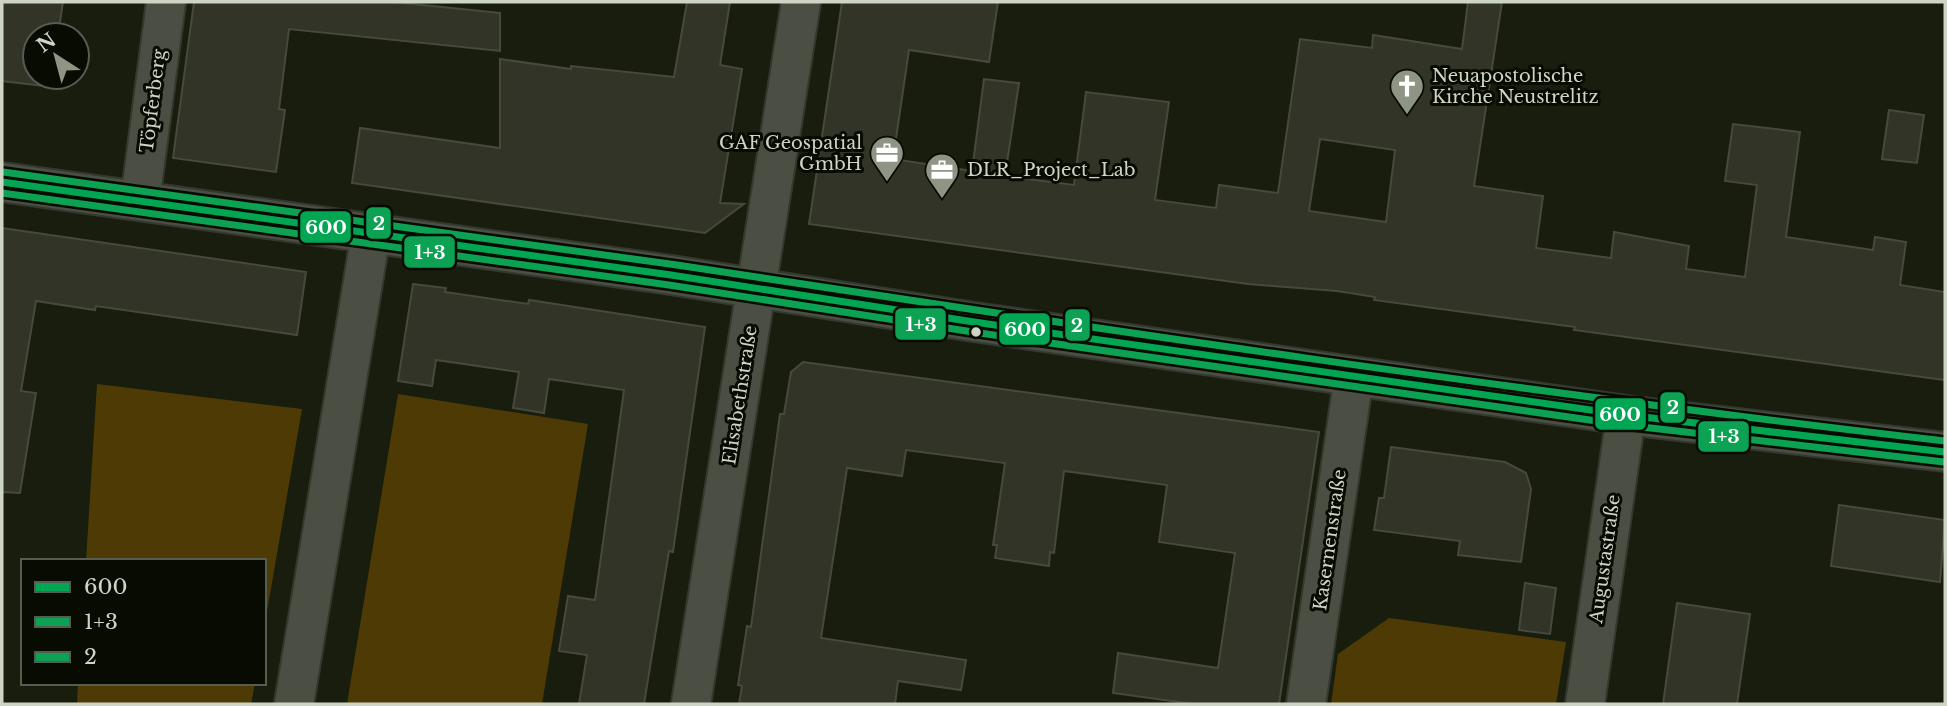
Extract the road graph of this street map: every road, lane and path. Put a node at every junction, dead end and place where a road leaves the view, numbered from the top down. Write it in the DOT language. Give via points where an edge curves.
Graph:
graph roads {
  1 [pos="166,2"];
  2 [pos="801,2"];
  3 [pos="2,182"];
  4 [pos="140,201"];
  5 [pos="371,233"];
  6 [pos="757,288"];
  7 [pos="1354,376"];
  8 [pos="1626,415"];
  9 [pos="1945,452"];
  10 [pos="294,704"];
  11 [pos="691,704"];
  12 [pos="1306,704"];
  13 [pos="1585,704"];
  1 -- 4 [label="street, Töpferberg"];
  2 -- 6 [label="street, Elisabethstraße"];
  3 -- 4 [label="street"];
  4 -- 5 [label="street"];
  5 -- 6 [label="street"];
  5 -- 10 [label="street"];
  6 -- 7 [label="street"];
  6 -- 11 [label="street, Elisabethstraße"];
  7 -- 8 [label="street"];
  7 -- 12 [label="street, Kasernenstraße"];
  8 -- 9 [label="street"];
  8 -- 13 [label="street, Augustastraße"];
}
